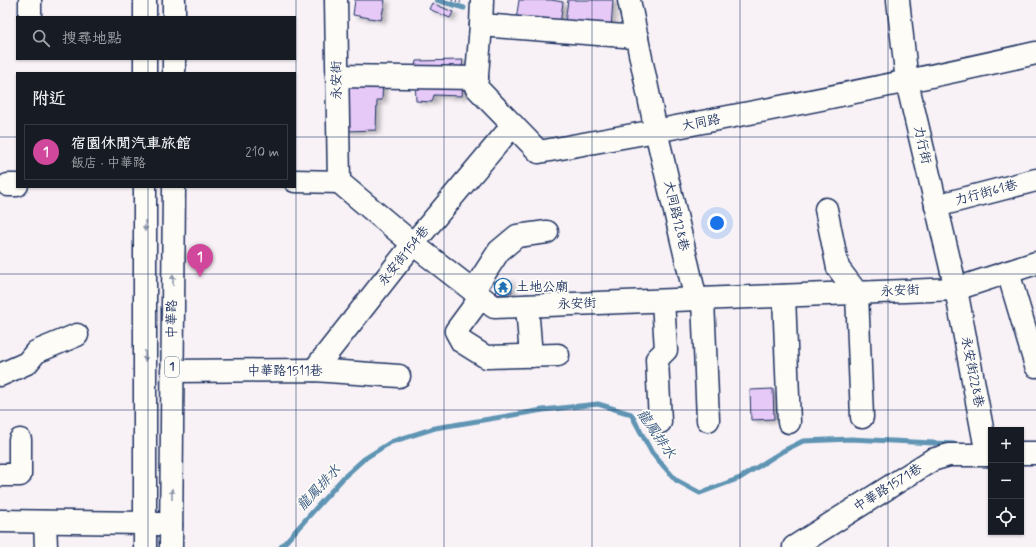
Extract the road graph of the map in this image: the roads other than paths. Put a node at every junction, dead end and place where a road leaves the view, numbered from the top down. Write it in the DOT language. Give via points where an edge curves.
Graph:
graph roads {
  1 [pos="30,0"];
  2 [pos="145,0"];
  3 [pos="174,0"];
  4 [pos="336,0"];
  5 [pos="482,0"];
  6 [pos="630,0"];
  7 [pos="898,0"];
  8 [pos="30,16"];
  9 [pos="145,16"];
  10 [pos="174,16"];
  11 [pos="481,25"];
  12 [pos="637,37"];
  13 [pos="1036,53"];
  14 [pos="145,60"];
  15 [pos="174,60"];
  16 [pos="145,72"];
  17 [pos="174,72"];
  18 [pos="337,76"];
  19 [pos="477,78"];
  20 [pos="907,82"];
  21 [pos="513,125"];
  22 [pos="656,131"];
  23 [pos="1036,180"];
  24 [pos="296,181"];
  25 [pos="339,182"];
  26 [pos="145,188"];
  27 [pos="174,188"];
  28 [pos="936,206"];
  29 [pos="826,209"];
  30 [pos="547,232"];
  31 [pos="413,244"];
  32 [pos="1036,263"];
  33 [pos="1008,272"];
  34 [pos="956,289"];
  35 [pos="857,293"];
  36 [pos="477,294"];
  37 [pos="784,296"];
  38 [pos="700,300"];
  39 [pos="663,301"];
  40 [pos="527,306"];
  41 [pos="77,334"];
  42 [pos="558,355"];
  43 [pos="531,356"];
  44 [pos="1036,366"];
  45 [pos="314,370"];
  46 [pos="172,371"];
  47 [pos="0,375"];
  48 [pos="399,376"];
  49 [pos="862,417"];
  50 [pos="708,420"];
  51 [pos="660,422"];
  52 [pos="790,422"];
  53 [pos="20,440"];
  54 [pos="987,450"];
  55 [pos="1036,452"];
  56 [pos="1024,453"];
  57 [pos="0,475"];
  58 [pos="0,521"];
  59 [pos="45,522"];
  60 [pos="144,523"];
  61 [pos="171,525"];
  62 [pos="46,547"];
  63 [pos="145,547"];
  64 [pos="171,547"];
  65 [pos="794,547"];
  1 -- 8 [label="street"];
  2 -- 9 [label="street"];
  3 -- 10 [label="street"];
  4 -- 18 [label="street, 永安街"];
  5 -- 11 [label="street, 大同路"];
  6 -- 12 [label="street, 大同路128巷"];
  7 -- 20 [label="street, 力行街"];
  11 -- 12 [label="street"];
  11 -- 19 [label="street, 大同路"];
  12 -- 22 [label="street, 大同路128巷"];
  13 -- 20 [label="street, 大同路"];
  14 -- 16 [label="street"];
  15 -- 17 [label="street"];
  18 -- 19 [label="street"];
  18 -- 25 [label="street, 永安街"];
  19 -- 21 [label="street, 大同路" via="476,88"];
  20 -- 22 [label="street, 大同路"];
  20 -- 28 [label="street, 力行街"];
  21 -- 22 [label="street, 大同路" via="539,152"];
  21 -- 31 [label="street, 永安街154巷"];
  22 -- 38 [label="street, 大同路128巷"];
  23 -- 28 [label="street, 力行街61巷"];
  24 -- 25 [label="street"];
  25 -- 31 [label="street, 永安街"];
  26 -- 60 [label="street, one-way"];
  46 -- 27 [label="street, 中華路 / 1, one-way"];
  28 -- 34 [label="street, 力行街"];
  29 -- 35 [label="street" via="838,268"];
  30 -- 36 [label="street" via="517,236 499,251"];
  31 -- 36 [label="street, 永安街"];
  31 -- 45 [label="street, 永安街154巷"];
  32 -- 33 [label="street, 永安街"];
  33 -- 34 [label="street, 永安街"];
  33 -- 44 [label="street"];
  34 -- 35 [label="street, 永安街"];
  34 -- 54 [label="street, 永安街228巷"];
  35 -- 37 [label="street, 永安街"];
  35 -- 49 [label="street"];
  36 -- 40 [label="street, 永安街" via="494,307"];
  36 -- 43 [label="street" via="456,331 462,342 486,356"];
  37 -- 38 [label="street, 永安街"];
  37 -- 52 [label="street"];
  38 -- 39 [label="street, 永安街"];
  38 -- 50 [label="street, 大同路128巷"];
  39 -- 40 [label="street, 永安街"];
  39 -- 51 [label="street" via="666,350 657,359"];
  40 -- 43 [label="street"];
  41 -- 47 [label="street" via="36,352 28,363"];
  42 -- 43 [label="street"];
  45 -- 46 [label="street, 中華路1511巷"];
  45 -- 48 [label="street, 中華路1511巷"];
  61 -- 46 [label="street, 中華路 / 1, one-way"];
  53 -- 57 [label="street" via="20,475"];
  54 -- 65 [label="street, 中華路1571巷" via="932,460"];
  55 -- 56 [label="street"];
  58 -- 59 [label="street"];
  59 -- 60 [label="street"];
  59 -- 62 [label="street"];
  60 -- 61 [label="street"];
  60 -- 63 [label="street"];
  61 -- 64 [label="street, 中華路 / 1"];
}
